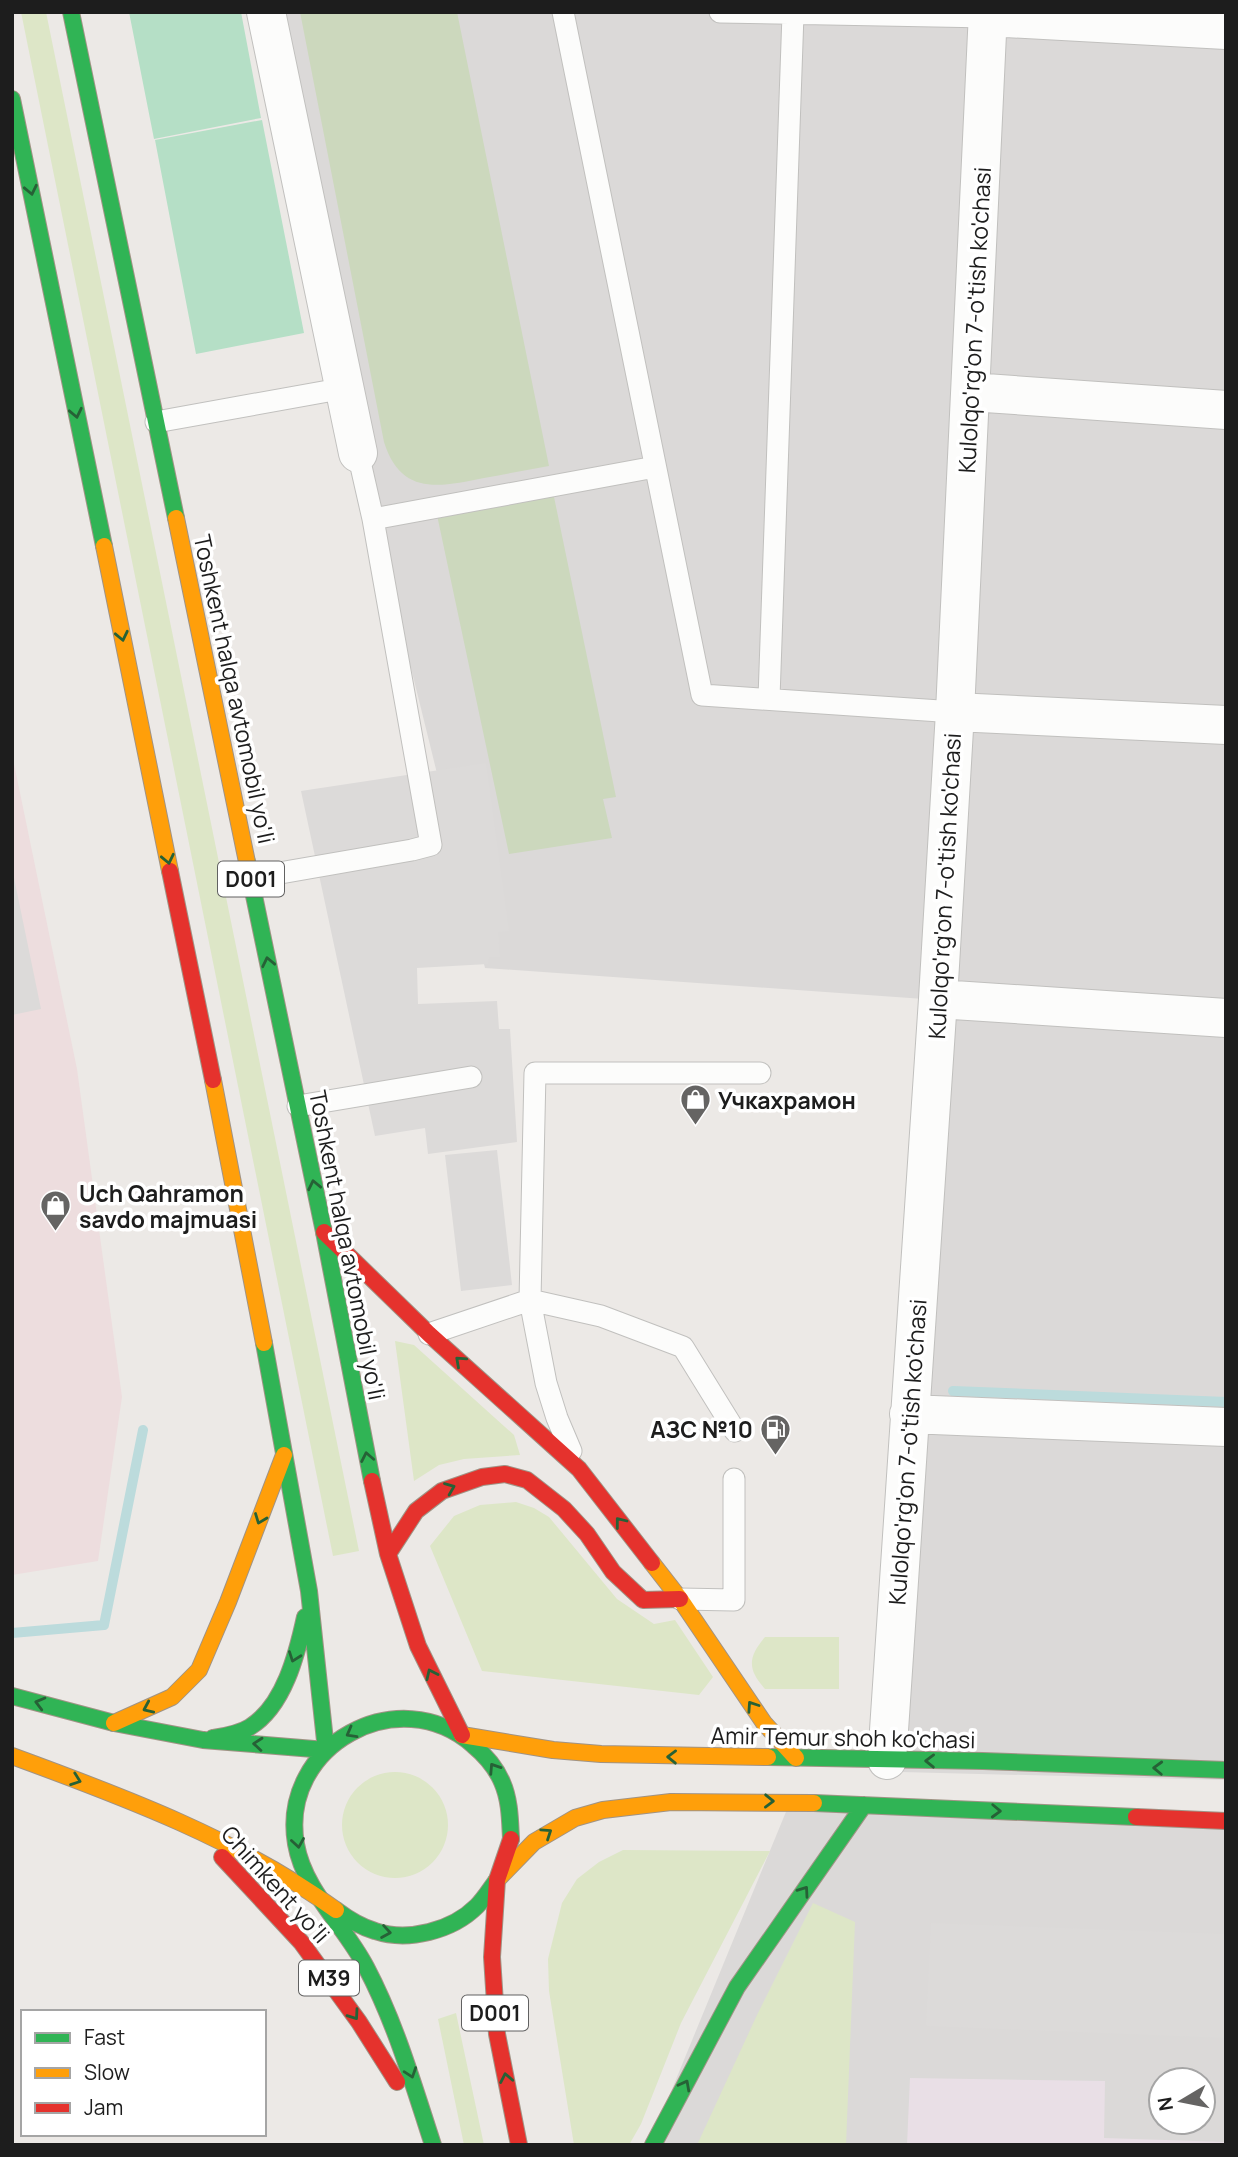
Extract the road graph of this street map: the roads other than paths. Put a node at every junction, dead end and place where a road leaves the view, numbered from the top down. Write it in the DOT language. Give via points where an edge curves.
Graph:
graph roads {
  1 [pos="71,12"];
  2 [pos="265,12"];
  3 [pos="563,12"];
  4 [pos="720,12"];
  5 [pos="793,14"];
  6 [pos="988,15"];
  7 [pos="1226,30"];
  8 [pos="12,99"];
  9 [pos="345,388"];
  10 [pos="971,392"];
  11 [pos="1226,411"];
  12 [pos="156,422"];
  13 [pos="358,453"];
  14 [pos="655,467"];
  15 [pos="373,519"];
  16 [pos="769,698"];
  17 [pos="955,712"];
  18 [pos="1226,725"];
  19 [pos="251,878"];
  20 [pos="938,999"];
  21 [pos="1226,1018"];
  22 [pos="760,1073"];
  23 [pos="471,1077"];
  24 [pos="298,1106"];
  25 [pos="324,1232"];
  26 [pos="530,1300"];
  27 [pos="429,1334"];
  28 [pos="909,1414"];
  29 [pos="1226,1427"];
  30 [pos="735,1431"];
  31 [pos="284,1455"];
  32 [pos="579,1469"];
  33 [pos="734,1479"];
  34 [pos="388,1554"];
  35 [pos="309,1591"];
  36 [pos="680,1599"];
  37 [pos="12,1696"];
  38 [pos="114,1723"];
  39 [pos="462,1735"];
  40 [pos="203,1740"];
  41 [pos="326,1750"];
  42 [pos="12,1756"];
  43 [pos="796,1758"];
  44 [pos="887,1760"];
  45 [pos="1226,1770"];
  46 [pos="864,1805"];
  47 [pos="1226,1821"];
  48 [pos="198,1833"];
  49 [pos="497,1880"];
  50 [pos="326,1903"];
  51 [pos="431,2145"];
  52 [pos="519,2145"];
  53 [pos="653,2145"];
  1 -- 12 [label="main road, Toshkent halqa avtomobil yo'li / D001"];
  2 -- 9 [label="street"];
  3 -- 14 [label="lane"];
  4 -- 5 [label="lane"];
  5 -- 6 [label="lane"];
  5 -- 16 [label="lane"];
  6 -- 7 [label="street"];
  6 -- 10 [label="street, Kulolqo'rg'on 7-o'tish ko'chasi"];
  8 -- 31 [label="main road, one-way" via="235,1187"];
  9 -- 12 [label="lane"];
  9 -- 13 [label="street"];
  10 -- 11 [label="street"];
  10 -- 17 [label="street, Kulolqo'rg'on 7-o'tish ko'chasi"];
  12 -- 19 [label="main road, Toshkent halqa avtomobil yo'li / D001"];
  13 -- 15 [label="lane"];
  14 -- 15 [label="lane"];
  14 -- 16 [label="lane" via="702,695"];
  15 -- 19 [label="lane" via="431,845"];
  16 -- 17 [label="lane"];
  17 -- 18 [label="street"];
  17 -- 20 [label="street, Kulolqo'rg'on 7-o'tish ko'chasi"];
  24 -- 19 [label="main road, Toshkent halqa avtomobil yo'li / D001, one-way"];
  20 -- 21 [label="street"];
  20 -- 28 [label="street, Kulolqo'rg'on 7-o'tish ko'chasi"];
  22 -- 26 [label="lane" via="535,1073"];
  23 -- 24 [label="lane"];
  25 -- 24 [label="main road, Toshkent halqa avtomobil yo'li / D001, one-way"];
  25 -- 27 [label="main road"];
  34 -- 25 [label="main road, Toshkent halqa avtomobil yo'li / D001, one-way"];
  26 -- 27 [label="lane"];
  26 -- 30 [label="lane" via="601,1316 683,1347"];
  26 -- 32 [label="lane" via="546,1383"];
  32 -- 27 [label="main road, one-way"];
  28 -- 29 [label="street"];
  28 -- 44 [label="street, Kulolqo'rg'on 7-o'tish ko'chasi"];
  31 -- 35 [label="main road"];
  31 -- 38 [label="main road, one-way" via="199,1670 172,1697"];
  36 -- 32 [label="main road, one-way"];
  33 -- 36 [label="lane" via="734,1600"];
  34 -- 36 [label="main road, one-way" via="416,1511 442,1491 505,1474 527,1480 564,1509 613,1572 643,1600"];
  39 -- 34 [label="main road, Toshkent halqa avtomobil yo'li / D001, one-way" via="418,1646"];
  35 -- 40 [label="main road, one-way" via="298,1649 272,1702 252,1725"];
  35 -- 41 [label="main road"];
  43 -- 36 [label="main road, one-way" via="764,1723"];
  38 -- 37 [label="main road, one-way"];
  38 -- 40 [label="main road"];
  39 -- 41 [label="main road, Toshkent halqa avtomobil yo'li / M39, one-way" via="435,1722 377,1721 349,1732"];
  43 -- 39 [label="main road, Amir Temur shoh ko'chasi, one-way" via="601,1754"];
  49 -- 39 [label="main road, Toshkent halqa avtomobil yo'li / M39, one-way" via="511,1841 510,1811 502,1781 485,1755"];
  41 -- 40 [label="main road, one-way"];
  41 -- 50 [label="main road, Toshkent halqa avtomobil yo'li / M39, one-way" via="306,1777 296,1810 296,1843 306,1875"];
  42 -- 48 [label="main road, Chimkent yo‘li / M39, one-way" via="104,1790"];
  43 -- 44 [label="main road, Amir Temur shoh ko'chasi"];
  45 -- 44 [label="main road, Amir Temur shoh ko'chasi, one-way"];
  46 -- 47 [label="main road, one-way"];
  49 -- 46 [label="main road, one-way" via="548,1832 603,1810 710,1801"];
  53 -- 46 [label="main road, one-way" via="737,1987"];
  48 -- 50 [label="main road, Chimkent yo‘li / M39" via="264,1865"];
  48 -- 51 [label="main road, Chimkent yo‘li / M39, one-way" via="270,1906 331,1981 388,2066"];
  50 -- 49 [label="main road, Toshkent halqa avtomobil yo'li / M39, one-way" via="352,1923 384,1934 417,1935 449,1926 476,1908"];
  52 -- 49 [label="main road, Toshkent halqa avtomobil yo'li / D001, one-way" via="497,2034 493,1945"];
  50 -- 51 [label="main road, Toshkent halqa avtomobil yo'li, one-way" via="365,1965 395,2028"];
}
